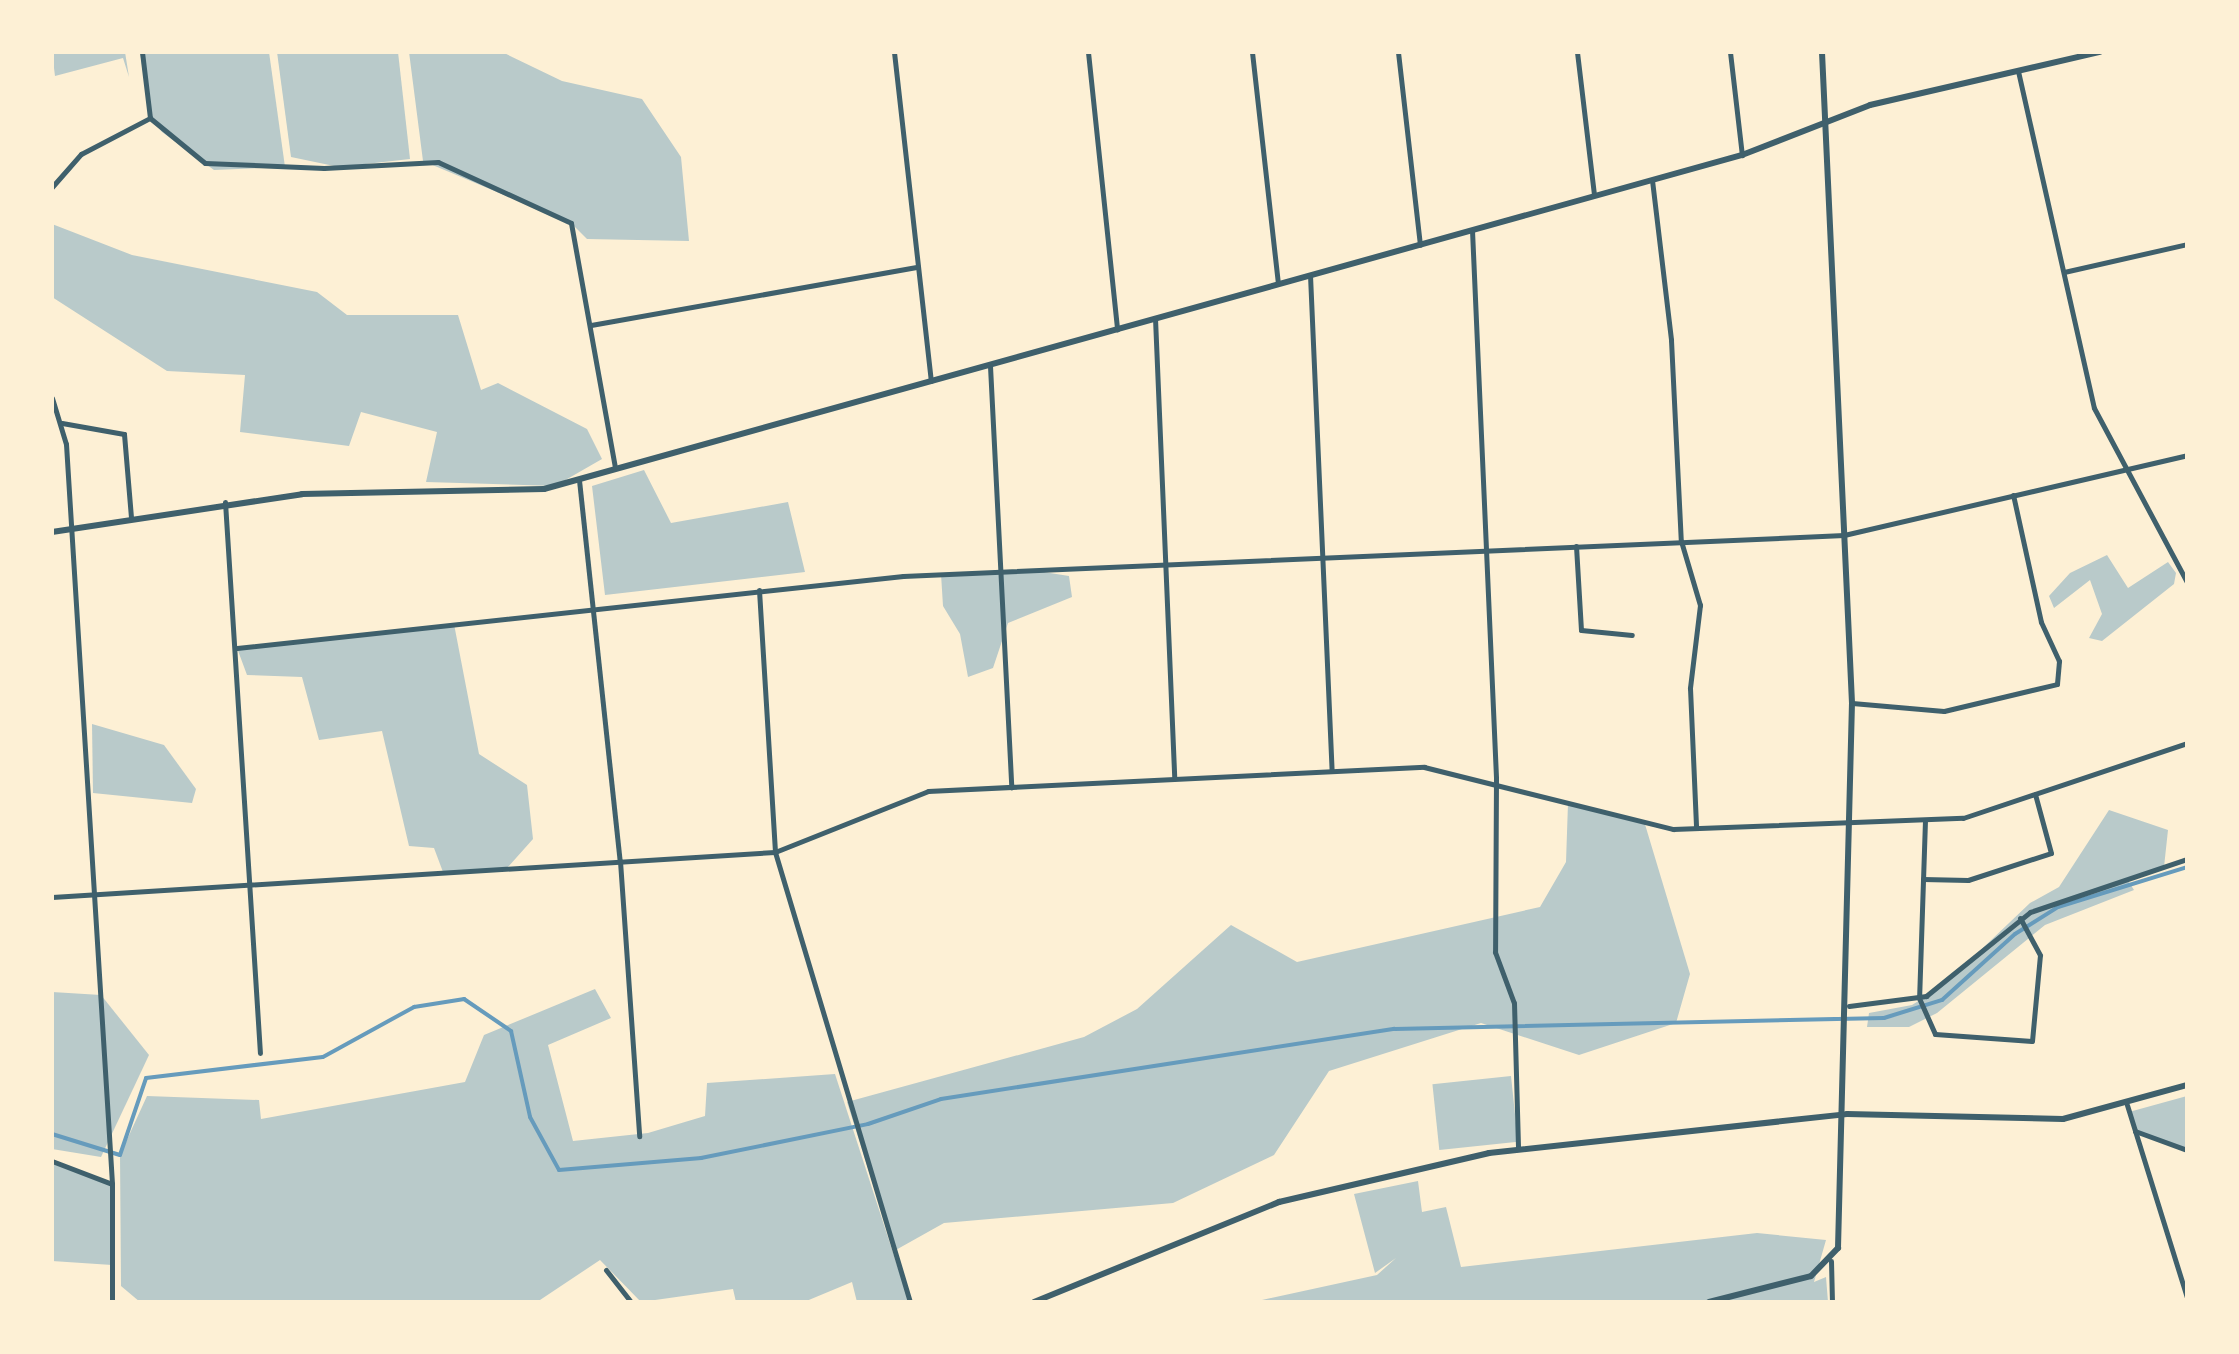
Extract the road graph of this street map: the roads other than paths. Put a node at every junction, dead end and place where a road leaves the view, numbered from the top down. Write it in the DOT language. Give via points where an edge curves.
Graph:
graph roads {
  1 [pos="142,52"];
  2 [pos="894,52"];
  3 [pos="1088,52"];
  4 [pos="1252,52"];
  5 [pos="1398,52"];
  6 [pos="1577,52"];
  7 [pos="1730,52"];
  8 [pos="1822,52"];
  9 [pos="2100,52"];
  10 [pos="2018,71"];
  11 [pos="150,118"];
  12 [pos="1824,127"];
  13 [pos="1742,155"];
  14 [pos="1652,180"];
  15 [pos="52,187"];
  16 [pos="1594,195"];
  17 [pos="1472,230"];
  18 [pos="2187,244"];
  19 [pos="1420,245"];
  20 [pos="918,267"];
  21 [pos="2064,272"];
  22 [pos="1310,275"];
  23 [pos="1278,284"];
  24 [pos="1155,318"];
  25 [pos="591,325"];
  26 [pos="1117,329"];
  27 [pos="990,366"];
  28 [pos="931,381"];
  29 [pos="52,398"];
  30 [pos="52,417"];
  31 [pos="62,421"];
  32 [pos="2187,455"];
  33 [pos="615,468"];
  34 [pos="2127,469"];
  35 [pos="579,480"];
  36 [pos="2013,495"];
  37 [pos="225,502"];
  38 [pos="131,517"];
  39 [pos="70,527"];
  40 [pos="52,532"];
  41 [pos="1844,535"];
  42 [pos="1681,541"];
  43 [pos="1576,546"];
  44 [pos="1485,550"];
  45 [pos="1322,557"];
  46 [pos="1164,564"];
  47 [pos="1001,572"];
  48 [pos="2187,582"];
  49 [pos="759,590"];
  50 [pos="594,608"];
  51 [pos="1632,635"];
  52 [pos="237,648"];
  53 [pos="1852,703"];
  54 [pos="2187,743"];
  55 [pos="1332,771"];
  56 [pos="1174,779"];
  57 [pos="1496,785"];
  58 [pos="1011,787"];
  59 [pos="2035,794"];
  60 [pos="1925,820"];
  61 [pos="1853,822"];
  62 [pos="1696,828"];
  63 [pos="775,852"];
  64 [pos="2187,859"];
  65 [pos="620,861"];
  66 [pos="1923,879"];
  67 [pos="251,883"];
  68 [pos="94,895"];
  69 [pos="52,897"];
  70 [pos="2020,918"];
  71 [pos="1919,998"];
  72 [pos="1849,1006"];
  73 [pos="260,1053"];
  74 [pos="2187,1085"];
  75 [pos="2127,1105"];
  76 [pos="1847,1114"];
  77 [pos="2134,1130"];
  78 [pos="639,1136"];
  79 [pos="1518,1148"];
  80 [pos="2187,1150"];
  81 [pos="52,1161"];
  82 [pos="112,1184"];
  83 [pos="1831,1261"];
  84 [pos="606,1270"];
  85 [pos="2187,1298"];
  86 [pos="112,1302"];
  87 [pos="631,1302"];
  88 [pos="910,1302"];
  89 [pos="1034,1302"];
  90 [pos="1709,1302"];
  91 [pos="1832,1302"];
  1 -- 11 [label="street"];
  2 -- 20 [label="street"];
  3 -- 26 [label="street"];
  4 -- 23 [label="street"];
  5 -- 19 [label="street"];
  6 -- 16 [label="street"];
  7 -- 13 [label="street"];
  8 -- 12 [label="street"];
  9 -- 10 [label="street"];
  10 -- 12 [label="street" via="1870,105"];
  10 -- 21 [label="street"];
  11 -- 15 [label="street" via="81,154"];
  11 -- 25 [label="street" via="205,163 324,168 438,162 523,207 562,217 575,231"];
  12 -- 13 [label="street"];
  12 -- 41 [label="street"];
  13 -- 14 [label="street"];
  14 -- 16 [label="street"];
  14 -- 42 [label="street" via="1671,340"];
  16 -- 17 [label="street"];
  17 -- 19 [label="street"];
  17 -- 44 [label="street"];
  18 -- 21 [label="street"];
  19 -- 22 [label="street"];
  20 -- 25 [label="street"];
  20 -- 28 [label="street"];
  21 -- 34 [label="street" via="2094,408"];
  22 -- 23 [label="street"];
  22 -- 45 [label="street"];
  23 -- 24 [label="street"];
  24 -- 26 [label="street"];
  24 -- 46 [label="street"];
  25 -- 33 [label="street"];
  26 -- 27 [label="street"];
  27 -- 28 [label="street"];
  27 -- 47 [label="street"];
  28 -- 33 [label="street"];
  29 -- 31 [label="street"];
  30 -- 31 [label="street"];
  31 -- 38 [label="street" via="124,434"];
  31 -- 39 [label="street"];
  32 -- 34 [label="street"];
  33 -- 35 [label="street"];
  34 -- 36 [label="street"];
  34 -- 48 [label="street"];
  35 -- 37 [label="street" via="544,489"];
  35 -- 50 [label="street"];
  36 -- 41 [label="street"];
  36 -- 53 [label="street" via="2041,622 2059,661 2057,684 1944,711"];
  37 -- 38 [label="street"];
  37 -- 52 [label="street"];
  38 -- 39 [label="street"];
  39 -- 40 [label="street"];
  39 -- 68 [label="street"];
  41 -- 42 [label="street"];
  41 -- 53 [label="street"];
  42 -- 43 [label="street"];
  42 -- 62 [label="street" via="1700,605 1690,688"];
  43 -- 44 [label="street"];
  43 -- 51 [label="street" via="1581,630"];
  44 -- 45 [label="street"];
  44 -- 57 [label="street"];
  45 -- 46 [label="street"];
  45 -- 55 [label="street"];
  46 -- 47 [label="street"];
  46 -- 56 [label="street"];
  47 -- 49 [label="street"];
  47 -- 58 [label="street"];
  49 -- 50 [label="street"];
  49 -- 63 [label="street"];
  50 -- 52 [label="street"];
  50 -- 65 [label="street"];
  52 -- 67 [label="street"];
  53 -- 61 [label="street"];
  54 -- 59 [label="street"];
  55 -- 56 [label="street"];
  55 -- 57 [label="street" via="1424,767"];
  56 -- 58 [label="street"];
  57 -- 62 [label="street" via="1673,829"];
  57 -- 79 [label="street" via="1495,952 1514,1003"];
  58 -- 63 [label="street" via="928,791"];
  59 -- 60 [label="street" via="1963,818"];
  59 -- 66 [label="street" via="2051,853 1968,880"];
  60 -- 61 [label="street"];
  60 -- 66 [label="street"];
  61 -- 62 [label="street"];
  61 -- 72 [label="street"];
  63 -- 65 [label="street"];
  63 -- 88 [label="street"];
  64 -- 70 [label="street"];
  65 -- 67 [label="street"];
  65 -- 78 [label="street"];
  66 -- 71 [label="street"];
  67 -- 68 [label="street"];
  67 -- 73 [label="street"];
  68 -- 69 [label="street"];
  68 -- 82 [label="street"];
  70 -- 71 [label="street" via="1950,982"];
  70 -- 71 [label="street" via="2040,955 2032,1041 1935,1034"];
  71 -- 72 [label="street"];
  72 -- 76 [label="street"];
  74 -- 75 [label="street"];
  75 -- 76 [label="street" via="2063,1119"];
  75 -- 77 [label="street"];
  76 -- 79 [label="street"];
  76 -- 83 [label="street"];
  77 -- 80 [label="street"];
  77 -- 85 [label="street"];
  79 -- 89 [label="street" via="1279,1202"];
  81 -- 82 [label="street"];
  82 -- 86 [label="street"];
  83 -- 90 [label="street" via="1811,1276"];
  83 -- 91 [label="street"];
  84 -- 87 [label="street"];
}
